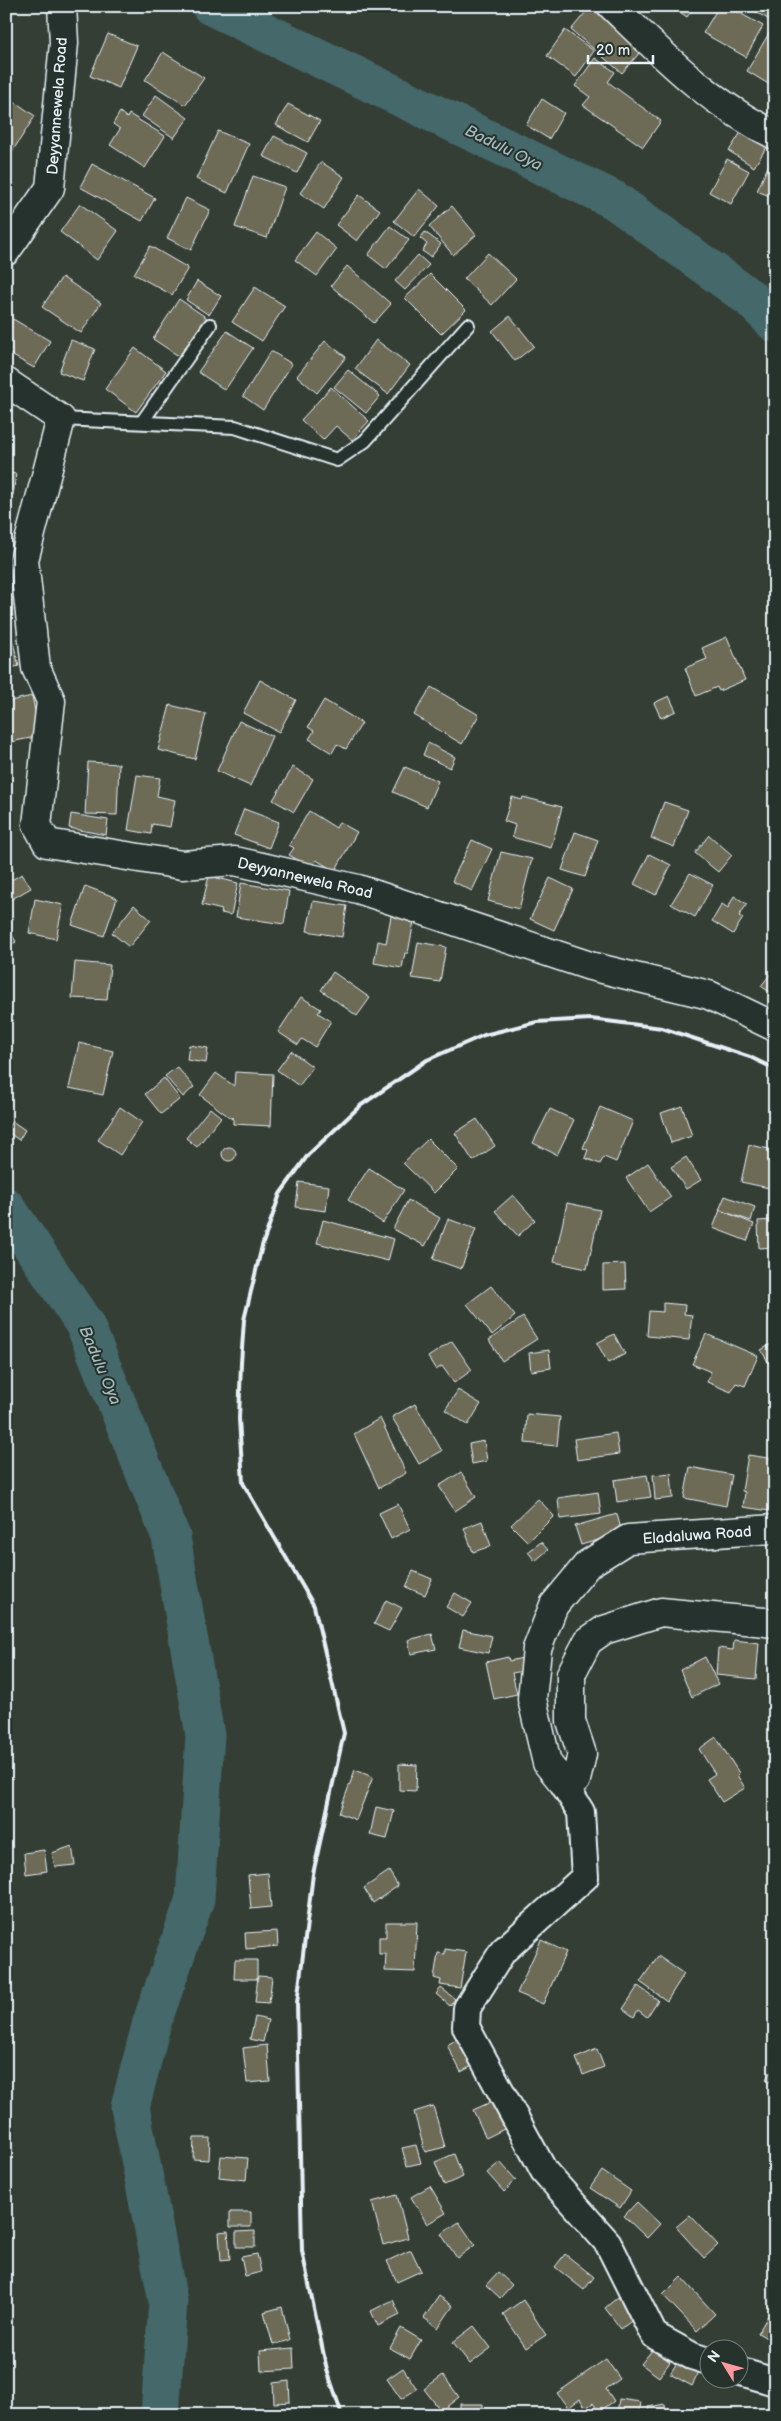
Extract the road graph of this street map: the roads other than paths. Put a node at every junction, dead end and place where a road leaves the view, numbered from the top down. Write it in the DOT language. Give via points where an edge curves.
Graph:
graph roads {
  1 [pos="62,6"];
  2 [pos="612,6"];
  3 [pos="775,135"];
  4 [pos="6,251"];
  5 [pos="210,325"];
  6 [pos="468,326"];
  7 [pos="6,382"];
  8 [pos="61,419"];
  9 [pos="142,422"];
  10 [pos="775,1027"];
  11 [pos="775,1529"];
  12 [pos="775,1623"];
  13 [pos="561,1780"];
  14 [pos="698,2358"];
  15 [pos="748,2374"];
  16 [pos="775,2382"];
  1 -- 4 [label="street, Deyyannewela Road" via="64,43 50,188"];
  2 -- 3 [label="street" via="698,87 748,122"];
  5 -- 9 [label="lane"];
  6 -- 9 [label="lane" via="365,441 336,460 235,427"];
  7 -- 8 [label="street"];
  8 -- 9 [label="lane"];
  8 -- 10 [label="street, Deyyannewela Road" via="24,560 36,668 51,701 37,825 47,843 182,865 236,861 358,889 590,966 709,995"];
  11 -- 13 [label="street, Eladaluwa Road" via="628,1539 588,1564 554,1605 537,1649 532,1699 547,1763"];
  12 -- 13 [label="street" via="660,1612 604,1630 588,1641 570,1674 571,1722 582,1754 576,1780"];
  13 -- 14 [label="street" via="581,1812 585,1877 503,1951 467,2008 466,2027 544,2171 608,2243 654,2335"];
  15 -- 16 [label="street"];
}
